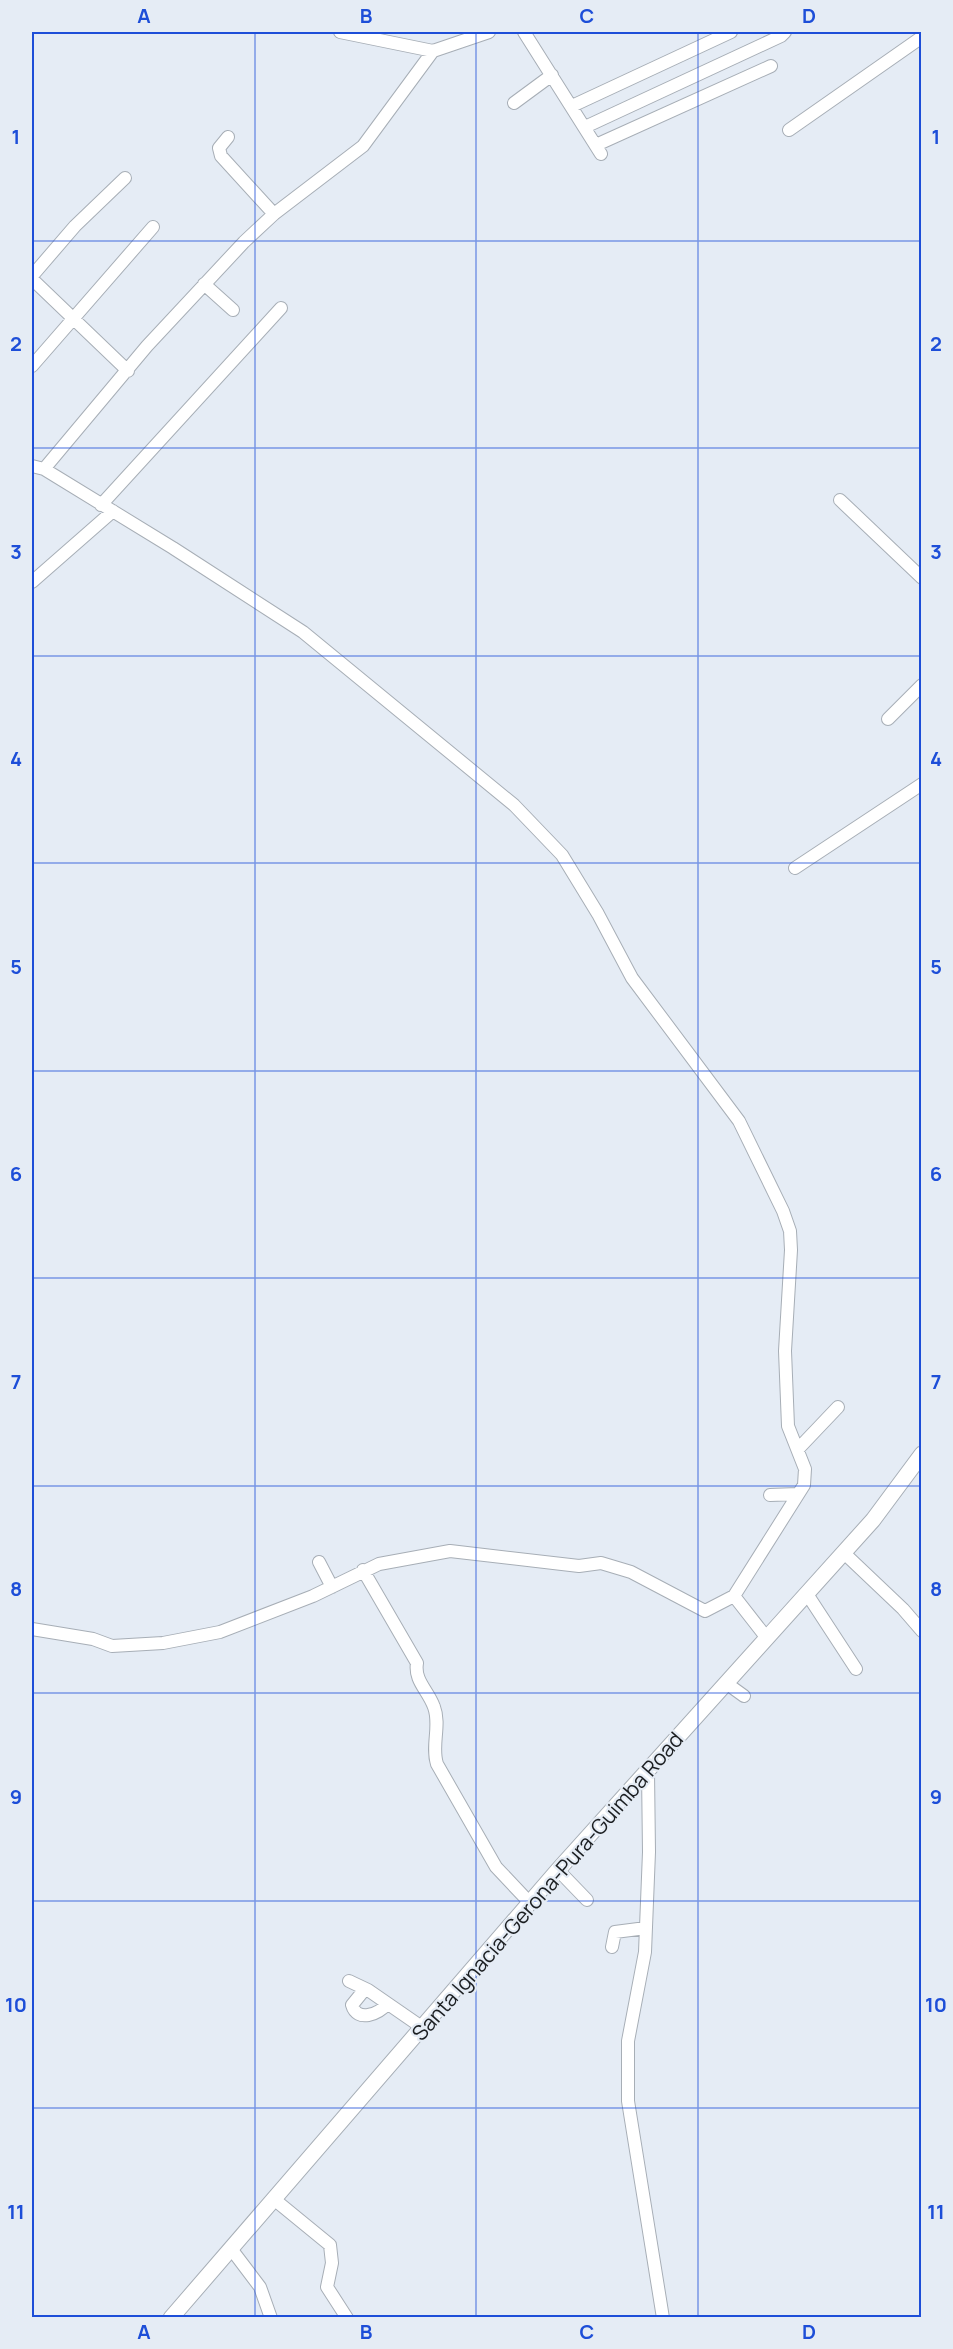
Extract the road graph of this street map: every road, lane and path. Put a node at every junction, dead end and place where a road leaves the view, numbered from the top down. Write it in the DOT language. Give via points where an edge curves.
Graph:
graph roads {
  1 [pos="340,32"];
  2 [pos="489,32"];
  3 [pos="524,32"];
  4 [pos="731,32"];
  5 [pos="785,32"];
  6 [pos="463,36"];
  7 [pos="921,37"];
  8 [pos="433,51"];
  9 [pos="771,66"];
  10 [pos="552,75"];
  11 [pos="513,103"];
  12 [pos="572,106"];
  13 [pos="585,127"];
  14 [pos="789,130"];
  15 [pos="228,137"];
  16 [pos="125,178"];
  17 [pos="274,214"];
  18 [pos="153,227"];
  19 [pos="32,278"];
  20 [pos="204,284"];
  21 [pos="281,308"];
  22 [pos="233,310"];
  23 [pos="72,320"];
  24 [pos="32,366"];
  25 [pos="129,371"];
  26 [pos="38,468"];
  27 [pos="840,500"];
  28 [pos="101,505"];
  29 [pos="113,511"];
  30 [pos="921,578"];
  31 [pos="32,582"];
  32 [pos="921,685"];
  33 [pos="888,719"];
  34 [pos="921,784"];
  35 [pos="795,868"];
  36 [pos="838,1407"];
  37 [pos="799,1448"];
  38 [pos="921,1454"];
  39 [pos="798,1494"];
  40 [pos="770,1495"];
  41 [pos="844,1553"];
  42 [pos="319,1562"];
  43 [pos="363,1570"];
  44 [pos="332,1587"];
  45 [pos="807,1594"];
  46 [pos="734,1596"];
  47 [pos="32,1629"];
  48 [pos="921,1632"];
  49 [pos="766,1637"];
  50 [pos="856,1670"];
  51 [pos="726,1683"];
  52 [pos="744,1696"];
  53 [pos="648,1772"];
  54 [pos="558,1870"];
  55 [pos="587,1900"];
  56 [pos="530,1903"];
  57 [pos="646,1928"];
  58 [pos="612,1947"];
  59 [pos="349,1982"];
  60 [pos="365,1989"];
  61 [pos="387,2004"];
  62 [pos="423,2028"];
  63 [pos="275,2200"];
  64 [pos="232,2250"];
  65 [pos="171,2318"];
  66 [pos="271,2318"];
  67 [pos="347,2318"];
  68 [pos="663,2318"];
  1 -- 8 [label="street"];
  2 -- 6 [label="street"];
  3 -- 10 [label="street"];
  4 -- 12 [label="street"];
  5 -- 13 [label="street"];
  6 -- 8 [label="street"];
  7 -- 14 [label="street"];
  8 -- 17 [label="street" via="363,146"];
  9 -- 13 [label="street" via="598,150"];
  10 -- 11 [label="street"];
  10 -- 12 [label="street"];
  12 -- 13 [label="street"];
  15 -- 17 [label="street" via="220,145 221,156"];
  16 -- 19 [label="street" via="92,208"];
  17 -- 20 [label="street"];
  18 -- 23 [label="street"];
  19 -- 23 [label="street"];
  20 -- 22 [label="street"];
  20 -- 25 [label="street"];
  21 -- 28 [label="street"];
  23 -- 24 [label="street"];
  23 -- 25 [label="street"];
  25 -- 26 [label="street"];
  26 -- 28 [label="street"];
  27 -- 30 [label="street"];
  28 -- 29 [label="street"];
  29 -- 31 [label="street"];
  29 -- 37 [label="street" via="303,632 514,806 561,855 632,978 739,1120 783,1210 791,1250 785,1351 788,1426"];
  32 -- 33 [label="street"];
  34 -- 35 [label="street"];
  36 -- 37 [label="street"];
  37 -- 39 [label="street" via="805,1476"];
  38 -- 41 [label="main road, Santa Ignacia-Gerona-Pura-Guimba Road"];
  39 -- 40 [label="street"];
  39 -- 46 [label="street"];
  41 -- 45 [label="main road, Santa Ignacia-Gerona-Pura-Guimba Road"];
  41 -- 48 [label="street" via="903,1609"];
  42 -- 44 [label="street"];
  43 -- 44 [label="street"];
  43 -- 46 [label="street" via="450,1551 579,1566 601,1563 631,1572 705,1611"];
  43 -- 56 [label="street" via="417,1663 415,1673 434,1707 437,1764 496,1867"];
  44 -- 47 [label="street" via="220,1632 163,1643 112,1646"];
  45 -- 49 [label="main road, Santa Ignacia-Gerona-Pura-Guimba Road"];
  45 -- 50 [label="street"];
  46 -- 49 [label="street"];
  49 -- 51 [label="main road, Santa Ignacia-Gerona-Pura-Guimba Road"];
  51 -- 52 [label="street"];
  51 -- 53 [label="main road, Santa Ignacia-Gerona-Pura-Guimba Road"];
  53 -- 54 [label="main road, Santa Ignacia-Gerona-Pura-Guimba Road"];
  53 -- 57 [label="street" via="650,1852"];
  54 -- 55 [label="street"];
  54 -- 56 [label="main road, Santa Ignacia-Gerona-Pura-Guimba Road"];
  56 -- 62 [label="main road, Santa Ignacia-Gerona-Pura-Guimba Road"];
  57 -- 58 [label="street" via="615,1932"];
  57 -- 68 [label="street" via="628,2041 628,2101"];
  59 -- 60 [label="street"];
  60 -- 61 [label="street"];
  60 -- 61 [label="street" via="352,2005 356,2012 365,2016 376,2014"];
  61 -- 62 [label="street"];
  62 -- 63 [label="main road, Santa Ignacia-Gerona-Pura-Guimba Road"];
  63 -- 64 [label="main road, Santa Ignacia-Gerona-Pura-Guimba Road"];
  63 -- 67 [label="street" via="330,2245 332,2263 327,2287"];
  64 -- 65 [label="main road, Santa Ignacia-Gerona-Pura-Guimba Road"];
  64 -- 66 [label="street" via="260,2287"];
}
